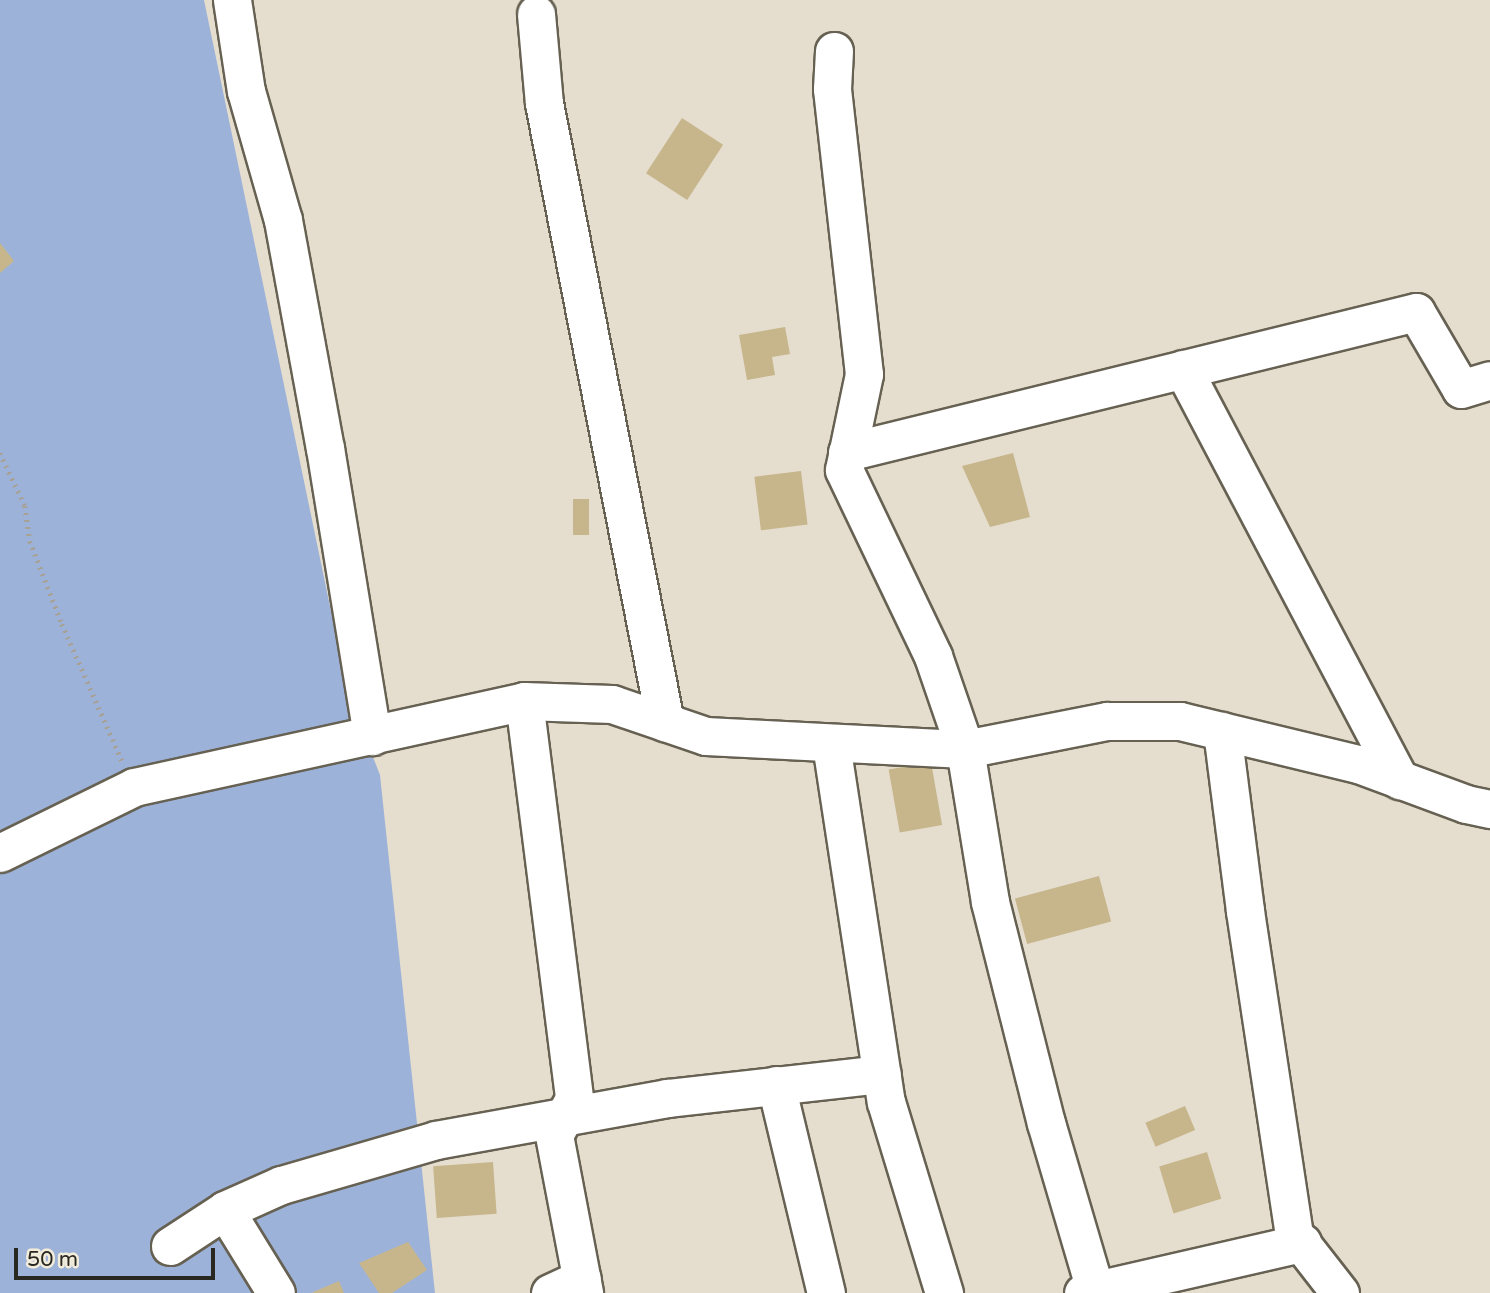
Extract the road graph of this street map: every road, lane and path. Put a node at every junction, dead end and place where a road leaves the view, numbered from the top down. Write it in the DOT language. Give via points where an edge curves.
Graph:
graph roads {
  1 [pos="232,0"];
  2 [pos="536,14"];
  3 [pos="834,51"];
  4 [pos="1183,369"];
  5 [pos="1490,380"];
  6 [pos="847,452"];
  7 [pos="0,453"];
  8 [pos="524,701"];
  9 [pos="665,722"];
  10 [pos="1222,732"];
  11 [pos="372,736"];
  12 [pos="831,744"];
  13 [pos="965,749"];
  14 [pos="1400,780"];
  15 [pos="134,787"];
  16 [pos="1489,815"];
  17 [pos="0,853"];
  18 [pos="882,1074"];
  19 [pos="776,1085"];
  20 [pos="565,1116"];
  21 [pos="225,1210"];
  22 [pos="1301,1243"];
  23 [pos="170,1246"];
  24 [pos="572,1288"];
  25 [pos="1110,1290"];
  26 [pos="276,1293"];
  27 [pos="826,1293"];
  28 [pos="944,1293"];
  29 [pos="1339,1293"];
  1 -- 11 [label="street" via="246,91 286,233"];
  2 -- 9 [label="street" via="544,103"];
  3 -- 6 [label="street" via="832,89 864,374"];
  4 -- 5 [label="street" via="1416,312 1461,388"];
  4 -- 6 [label="street"];
  4 -- 14 [label="street"];
  6 -- 13 [label="street" via="844,470 933,656"];
  7 -- 15 [label="path" via="25,506 30,541 62,624"];
  8 -- 9 [label="street" via="612,705"];
  8 -- 11 [label="street"];
  8 -- 20 [label="street" via="574,1099"];
  9 -- 12 [label="street" via="706,736"];
  10 -- 13 [label="street" via="1180,721 1107,721"];
  10 -- 14 [label="street" via="1358,764"];
  10 -- 22 [label="street" via="1294,1234"];
  11 -- 15 [label="street"];
  12 -- 13 [label="street"];
  12 -- 18 [label="street"];
  13 -- 25 [label="street" via="990,902 1045,1123"];
  14 -- 16 [label="street"];
  15 -- 17 [label="street"];
  18 -- 19 [label="street"];
  18 -- 28 [label="street" via="886,1102"];
  19 -- 20 [label="street"];
  19 -- 27 [label="street"];
  20 -- 21 [label="street" via="436,1140 281,1185"];
  20 -- 24 [label="street" via="554,1135"];
  21 -- 23 [label="street"];
  21 -- 26 [label="street"];
  22 -- 25 [label="street"];
  22 -- 29 [label="street"];
}
